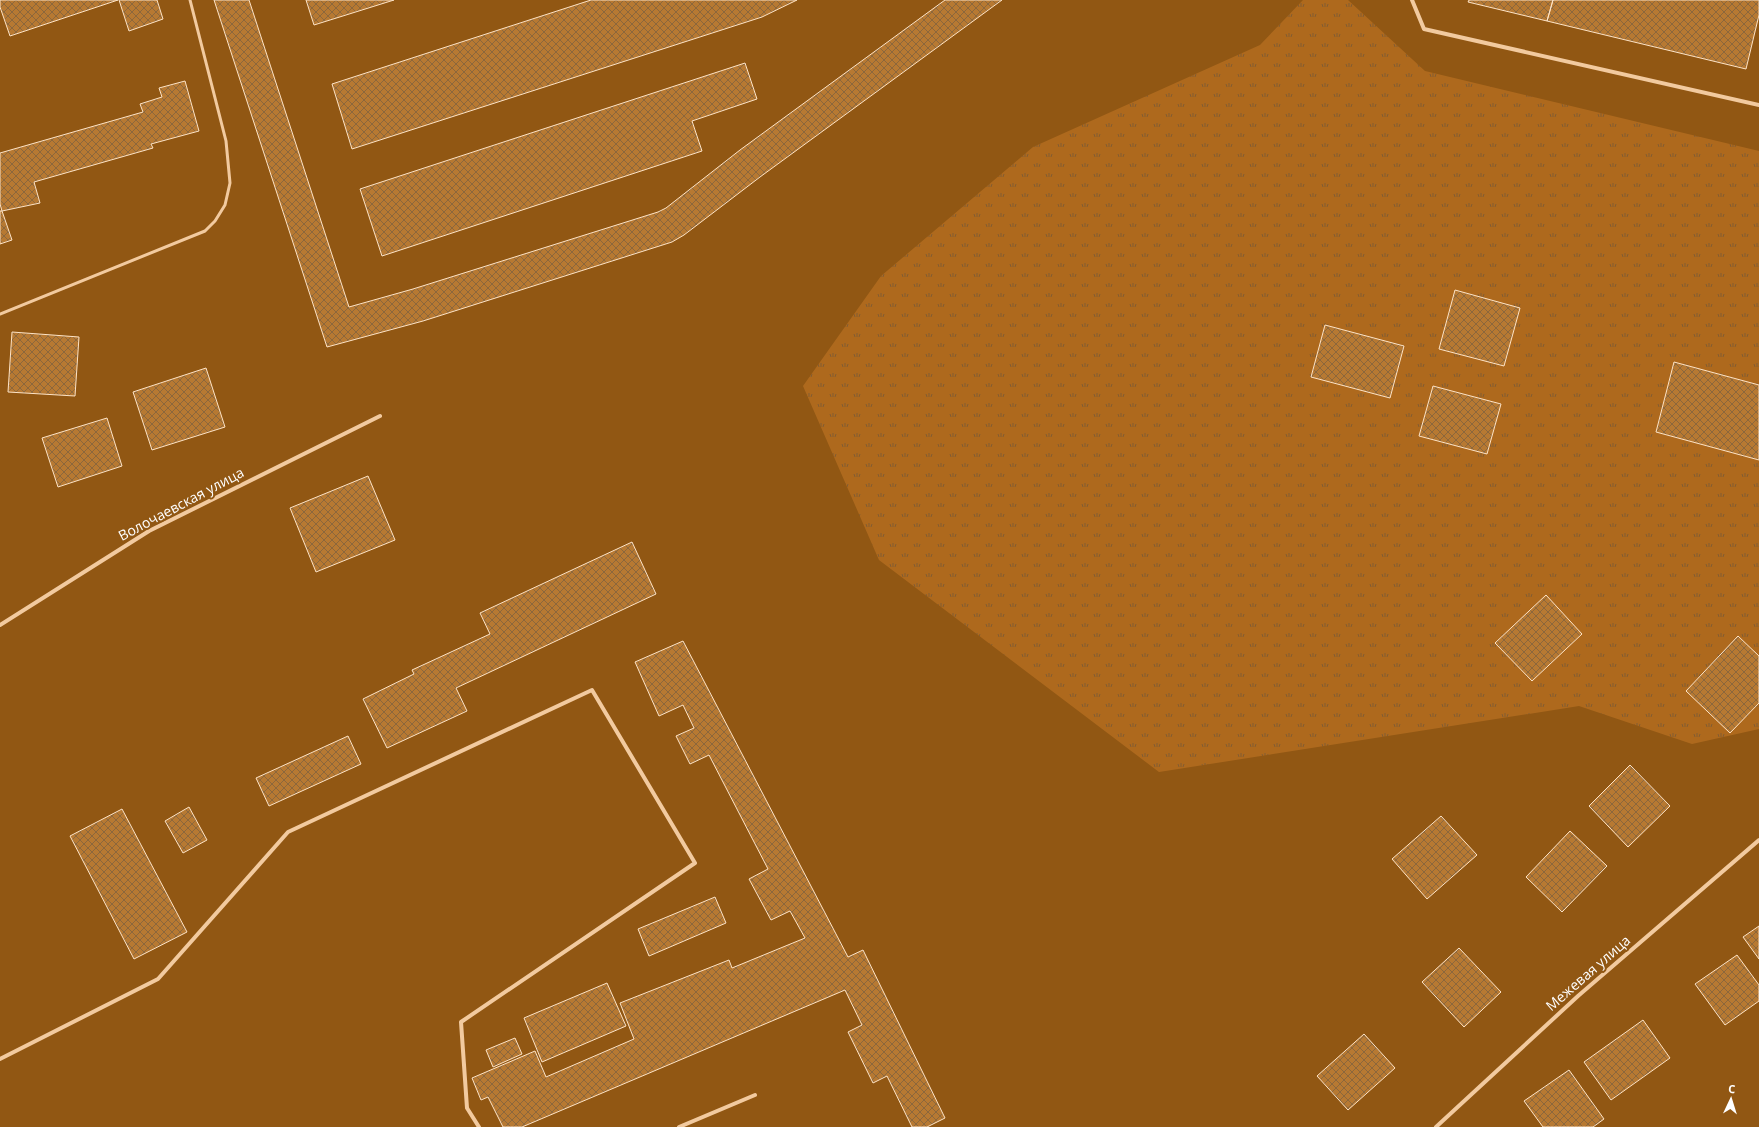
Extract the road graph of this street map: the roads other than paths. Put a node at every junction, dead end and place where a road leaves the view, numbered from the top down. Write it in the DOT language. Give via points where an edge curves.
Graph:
graph roads {
  1 [pos="190,0"];
  2 [pos="1412,0"];
  3 [pos="1759,105"];
  4 [pos="0,314"];
  5 [pos="380,416"];
  6 [pos="0,625"];
  7 [pos="1759,840"];
  8 [pos="0,1059"];
  9 [pos="755,1095"];
  10 [pos="479,1127"];
  11 [pos="679,1127"];
  12 [pos="1436,1127"];
  1 -- 4 [label="lane" via="226,141 230,183 222,210 205,231"];
  2 -- 3 [label="street" via="1424,29"];
  5 -- 6 [label="street, Волочаевская улица" via="149,531"];
  7 -- 12 [label="street, Межевая улица" via="1578,996"];
  8 -- 10 [label="street" via="158,979 288,832 592,690 695,863 461,1022 467,1108"];
  9 -- 11 [label="street"];
}
